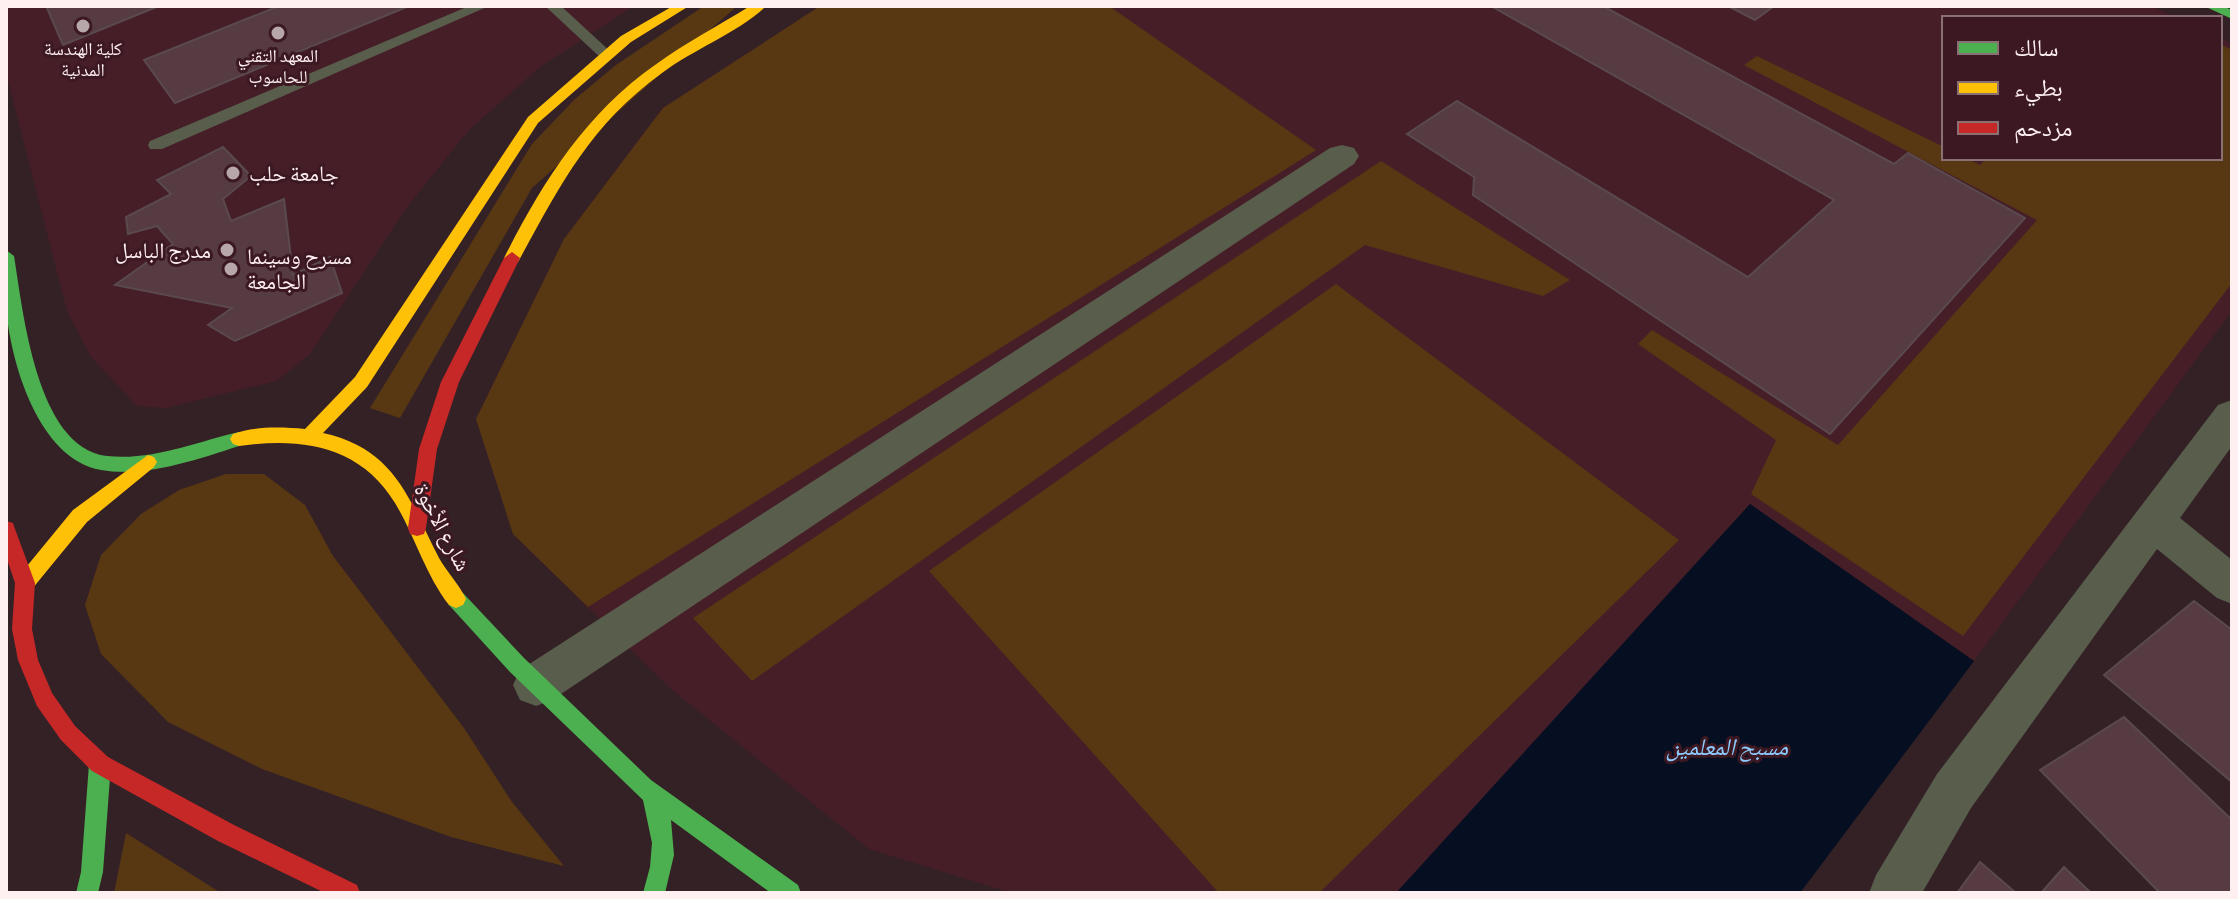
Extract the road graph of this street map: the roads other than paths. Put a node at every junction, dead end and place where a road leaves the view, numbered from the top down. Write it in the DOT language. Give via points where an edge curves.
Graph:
graph roads {
  1 [pos="482,6"];
  2 [pos="552,6"];
  3 [pos="682,6"];
  4 [pos="759,6"];
  5 [pos="2211,6"];
  6 [pos="2232,15"];
  7 [pos="607,56"];
  8 [pos="156,145"];
  9 [pos="1342,156"];
  10 [pos="6,256"];
  11 [pos="2232,416"];
  12 [pos="311,434"];
  13 [pos="148,462"];
  14 [pos="2153,521"];
  15 [pos="417,528"];
  16 [pos="6,529"];
  17 [pos="25,583"];
  18 [pos="2232,585"];
  19 [pos="536,685"];
  20 [pos="100,764"];
  21 [pos="651,793"];
  22 [pos="87,893"];
  23 [pos="349,893"];
  24 [pos="654,893"];
  25 [pos="790,893"];
  26 [pos="1894,893"];
  1 -- 8 [label="lane"];
  2 -- 7 [label="lane"];
  3 -- 7 [label="main road"];
  4 -- 15 [label="main road" via="646,78 591,129 545,191 450,382 428,449"];
  5 -- 6 [label="main road"];
  7 -- 12 [label="main road" via="533,120 361,382"];
  9 -- 19 [label="street"];
  10 -- 13 [label="main road, شارع الأخوة" via="31,380 53,425 73,449 101,463"];
  11 -- 14 [label="street"];
  12 -- 13 [label="main road, شارع الأخوة" via="245,436"];
  12 -- 15 [label="main road, شارع الأخوة" via="341,444 378,469 405,502"];
  13 -- 17 [label="main road" via="78,516"];
  14 -- 18 [label="street"];
  14 -- 26 [label="street" via="1954,791"];
  15 -- 19 [label="main road, شارع الأخوة" via="438,575"];
  16 -- 17 [label="main road"];
  17 -- 20 [label="main road" via="22,629 44,699 68,733"];
  19 -- 21 [label="main road, شارع الأخوة"];
  20 -- 22 [label="main road"];
  20 -- 23 [label="main road"];
  21 -- 24 [label="main road" via="667,846"];
  21 -- 25 [label="main road, شارع الأخوة"];
}
